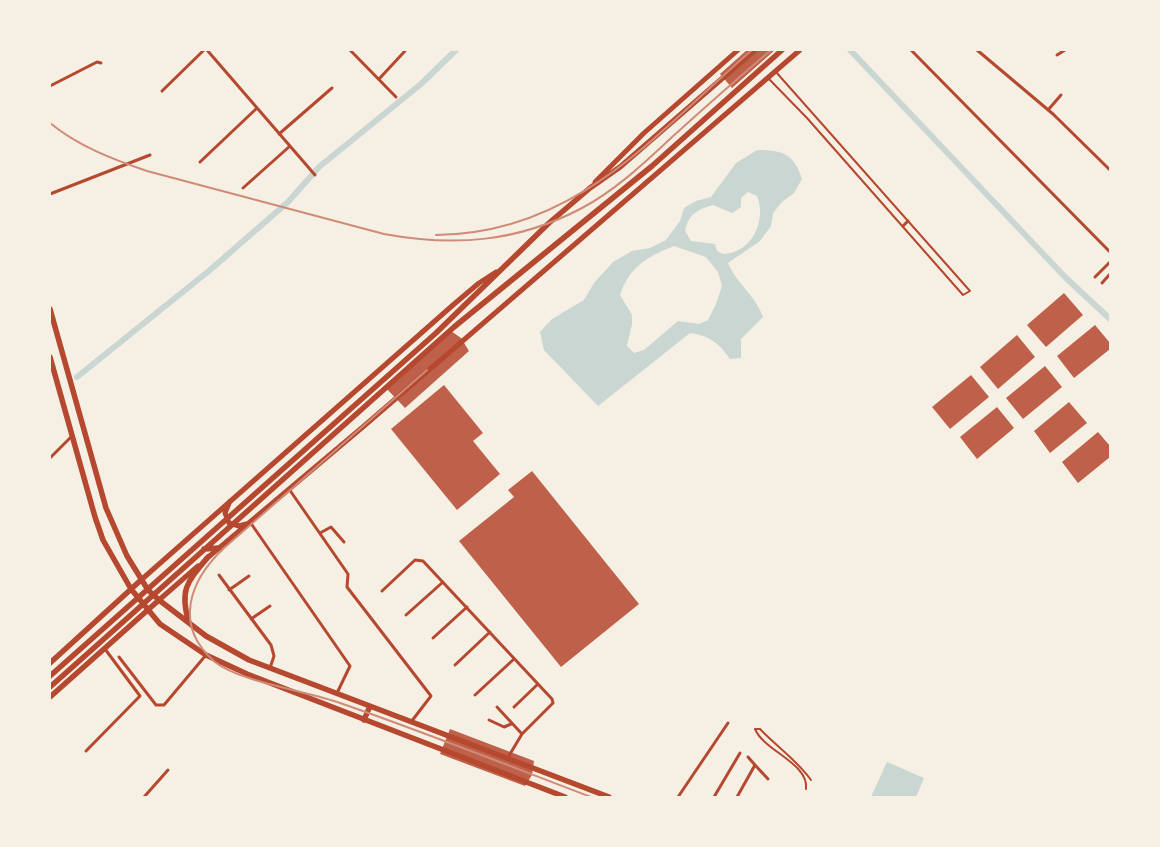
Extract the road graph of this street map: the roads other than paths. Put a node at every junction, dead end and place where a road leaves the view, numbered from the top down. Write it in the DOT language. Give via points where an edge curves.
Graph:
graph roads {
  1 [pos="206,50"];
  2 [pos="350,50"];
  3 [pos="738,50"];
  4 [pos="755,50"];
  5 [pos="782,50"];
  6 [pos="800,50"];
  7 [pos="911,50"];
  8 [pos="977,50"];
  9 [pos="1065,50"];
  10 [pos="405,51"];
  11 [pos="1057,55"];
  12 [pos="101,63"];
  13 [pos="776,72"];
  14 [pos="768,78"];
  15 [pos="379,79"];
  16 [pos="50,86"];
  17 [pos="332,88"];
  18 [pos="162,91"];
  19 [pos="1061,95"];
  20 [pos="396,97"];
  21 [pos="257,108"];
  22 [pos="1048,110"];
  23 [pos="279,134"];
  24 [pos="290,146"];
  25 [pos="150,155"];
  26 [pos="200,162"];
  27 [pos="1110,170"];
  28 [pos="315,175"];
  29 [pos="243,188"];
  30 [pos="590,188"];
  31 [pos="50,194"];
  32 [pos="908,221"];
  33 [pos="903,226"];
  34 [pos="1110,252"];
  35 [pos="1110,262"];
  36 [pos="496,272"];
  37 [pos="1110,274"];
  38 [pos="1095,276"];
  39 [pos="1102,283"];
  40 [pos="50,309"];
  41 [pos="50,357"];
  42 [pos="72,436"];
  43 [pos="50,458"];
  44 [pos="289,490"];
  45 [pos="230,500"];
  46 [pos="250,522"];
  47 [pos="320,533"];
  48 [pos="344,542"];
  49 [pos="219,548"];
  50 [pos="208,557"];
  51 [pos="219,575"];
  52 [pos="249,576"];
  53 [pos="141,580"];
  54 [pos="443,582"];
  55 [pos="148,590"];
  56 [pos="230,590"];
  57 [pos="382,591"];
  58 [pos="132,592"];
  59 [pos="157,598"];
  60 [pos="140,603"];
  61 [pos="270,606"];
  62 [pos="467,607"];
  63 [pos="146,611"];
  64 [pos="406,615"];
  65 [pos="251,619"];
  66 [pos="189,622"];
  67 [pos="490,632"];
  68 [pos="81,635"];
  69 [pos="433,638"];
  70 [pos="105,648"];
  71 [pos="206,655"];
  72 [pos="119,657"];
  73 [pos="514,659"];
  74 [pos="50,663"];
  75 [pos="456,665"];
  76 [pos="269,668"];
  77 [pos="50,676"];
  78 [pos="538,684"];
  79 [pos="50,687"];
  80 [pos="337,694"];
  81 [pos="475,695"];
  82 [pos="50,697"];
  83 [pos="370,706"];
  84 [pos="497,707"];
  85 [pos="514,707"];
  86 [pos="364,720"];
  87 [pos="490,720"];
  88 [pos="411,722"];
  89 [pos="728,723"];
  90 [pos="512,724"];
  91 [pos="522,734"];
  92 [pos="86,751"];
  93 [pos="740,753"];
  94 [pos="748,757"];
  95 [pos="506,760"];
  96 [pos="755,765"];
  97 [pos="168,770"];
  98 [pos="768,779"];
  99 [pos="810,780"];
  100 [pos="806,789"];
  101 [pos="144,797"];
  102 [pos="565,797"];
  103 [pos="608,797"];
  104 [pos="678,797"];
  105 [pos="714,797"];
  106 [pos="737,797"];
  1 -- 18 [label="street"];
  1 -- 21 [label="street"];
  2 -- 15 [label="street"];
  3 -- 30 [label="main road" via="644,133"];
  4 -- 30 [label="main road" via="616,171"];
  5 -- 79 [label="main road" via="652,166 454,327"];
  6 -- 13 [label="main road"];
  7 -- 34 [label="street"];
  8 -- 22 [label="street"];
  9 -- 11 [label="street"];
  10 -- 15 [label="street"];
  12 -- 16 [label="street" via="97,62"];
  13 -- 14 [label="main road"];
  13 -- 32 [label="lane"];
  14 -- 33 [label="lane"];
  14 -- 44 [label="main road"];
  15 -- 20 [label="street"];
  17 -- 23 [label="street"];
  19 -- 22 [label="street"];
  21 -- 23 [label="street"];
  21 -- 26 [label="street"];
  22 -- 27 [label="street"];
  23 -- 24 [label="street"];
  24 -- 28 [label="street"];
  24 -- 29 [label="street"];
  25 -- 31 [label="street"];
  30 -- 36 [label="main road"];
  32 -- 33 [label="street"];
  32 -- 33 [label="lane" via="970,291 963,295"];
  35 -- 38 [label="street"];
  36 -- 45 [label="main road" via="479,283"];
  36 -- 77 [label="main road" via="436,333"];
  37 -- 39 [label="street"];
  40 -- 53 [label="main road" via="110,519"];
  41 -- 42 [label="main road"];
  42 -- 43 [label="street"];
  42 -- 58 [label="main road" via="103,540"];
  44 -- 46 [label="main road"];
  44 -- 47 [label="street"];
  45 -- 46 [label="main road" via="225,513 229,523 239,526"];
  45 -- 53 [label="main road"];
  46 -- 49 [label="main road"];
  46 -- 80 [label="street" via="350,666"];
  47 -- 48 [label="street" via="331,527"];
  47 -- 88 [label="street" via="348,574 346,584 432,696"];
  49 -- 50 [label="main road"];
  49 -- 55 [label="main road" via="195,552 156,587"];
  50 -- 59 [label="main road"];
  50 -- 66 [label="main road" via="187,583 184,592 184,608"];
  51 -- 56 [label="street"];
  52 -- 56 [label="street"];
  53 -- 55 [label="main road"];
  53 -- 58 [label="main road"];
  54 -- 57 [label="street" via="423,561 415,560"];
  54 -- 62 [label="street"];
  54 -- 64 [label="street"];
  55 -- 58 [label="main road"];
  55 -- 59 [label="main road"];
  56 -- 65 [label="street"];
  58 -- 60 [label="main road"];
  58 -- 68 [label="main road"];
  59 -- 60 [label="main road"];
  59 -- 63 [label="main road"];
  59 -- 66 [label="main road"];
  60 -- 63 [label="main road"];
  60 -- 68 [label="main road" via="100,632"];
  61 -- 65 [label="street"];
  62 -- 67 [label="street"];
  62 -- 69 [label="street"];
  63 -- 70 [label="main road"];
  63 -- 71 [label="main road"];
  65 -- 76 [label="street" via="274,651"];
  66 -- 76 [label="main road" via="230,651"];
  67 -- 73 [label="street"];
  67 -- 75 [label="street"];
  68 -- 74 [label="main road"];
  70 -- 82 [label="main road"];
  70 -- 92 [label="street" via="140,696"];
  71 -- 72 [label="street" via="164,705 156,705"];
  71 -- 86 [label="main road" via="271,685"];
  73 -- 78 [label="street"];
  73 -- 81 [label="street"];
  76 -- 80 [label="main road"];
  78 -- 85 [label="street"];
  78 -- 91 [label="street" via="552,703"];
  80 -- 83 [label="main road"];
  83 -- 86 [label="main road"];
  83 -- 88 [label="main road"];
  84 -- 90 [label="street"];
  86 -- 102 [label="main road"];
  87 -- 90 [label="street" via="504,727"];
  88 -- 95 [label="main road"];
  89 -- 104 [label="street"];
  90 -- 91 [label="street"];
  91 -- 95 [label="street"];
  93 -- 105 [label="street"];
  94 -- 96 [label="street"];
  95 -- 103 [label="main road"];
  96 -- 98 [label="street"];
  96 -- 106 [label="street"];
  97 -- 101 [label="street"];
  99 -- 100 [label="lane" via="799,763 760,729 755,729 800,771 807,782"];
}
